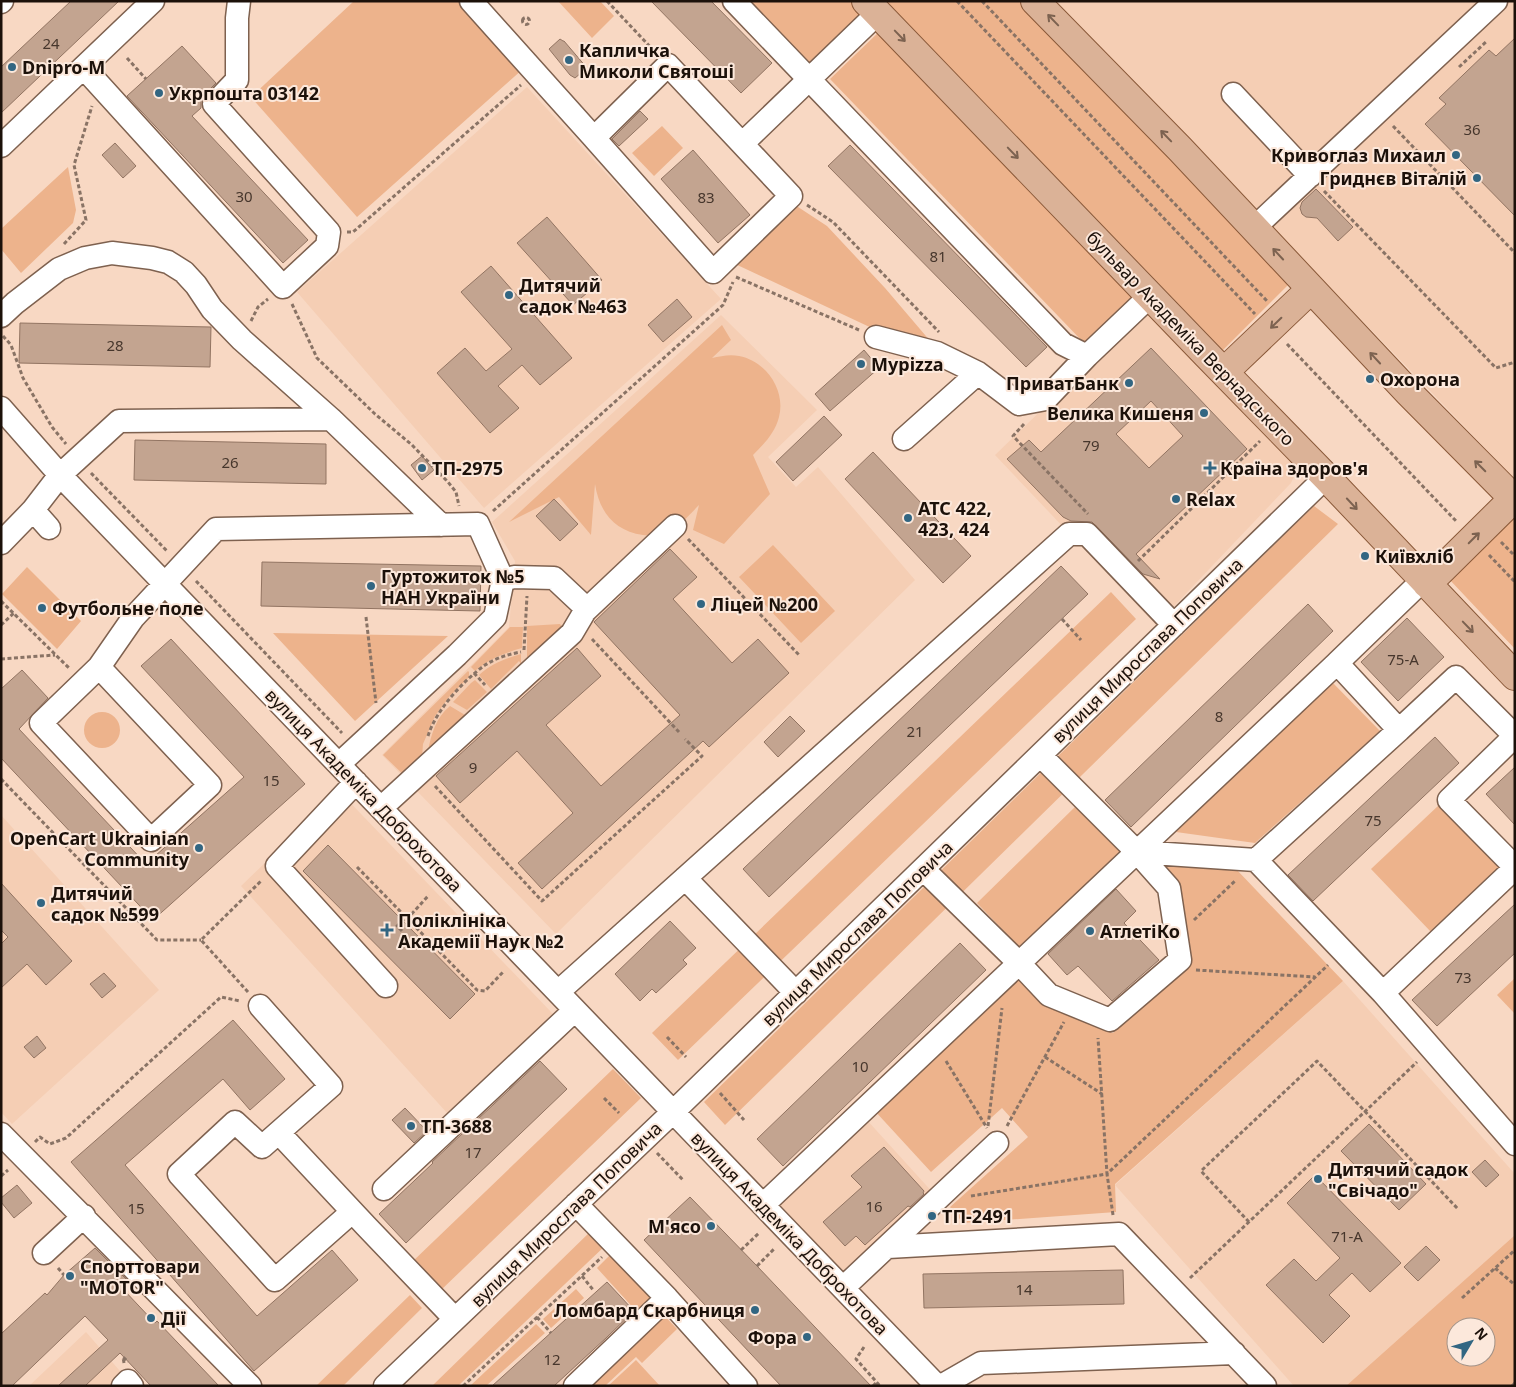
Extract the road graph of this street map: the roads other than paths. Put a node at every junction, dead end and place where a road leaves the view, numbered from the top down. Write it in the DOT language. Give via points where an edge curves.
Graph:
graph roads {
  1 [pos="153,1"];
  2 [pos="239,1"];
  3 [pos="471,1"];
  4 [pos="734,1"];
  5 [pos="1035,1"];
  6 [pos="1496,1"];
  7 [pos="872,7"];
  8 [pos="91,76"];
  9 [pos="809,80"];
  10 [pos="1233,94"];
  11 [pos="594,138"];
  12 [pos="742,143"];
  13 [pos="1,146"];
  14 [pos="1310,176"];
  15 [pos="1254,228"];
  16 [pos="1311,290"];
  17 [pos="1150,296"];
  18 [pos="1,316"];
  19 [pos="876,337"];
  20 [pos="1088,356"];
  21 [pos="1224,372"];
  22 [pos="978,373"];
  23 [pos="1,408"];
  24 [pos="331,419"];
  25 [pos="904,439"];
  26 [pos="60,475"];
  27 [pos="1326,477"];
  28 [pos="1514,500"];
  29 [pos="33,510"];
  30 [pos="441,525"];
  31 [pos="675,526"];
  32 [pos="49,528"];
  33 [pos="1,543"];
  34 [pos="503,580"];
  35 [pos="1425,582"];
  36 [pos="165,584"];
  37 [pos="583,616"];
  38 [pos="1174,625"];
  39 [pos="1337,663"];
  40 [pos="99,667"];
  41 [pos="1515,676"];
  42 [pos="1399,730"];
  43 [pos="1515,736"];
  44 [pos="1040,755"];
  45 [pos="339,764"];
  46 [pos="356,782"];
  47 [pos="382,808"];
  48 [pos="1136,852"];
  49 [pos="1256,860"];
  50 [pos="1515,868"];
  51 [pos="923,869"];
  52 [pos="685,878"];
  53 [pos="1012,970"];
  54 [pos="386,986"];
  55 [pos="558,992"];
  56 [pos="796,993"];
  57 [pos="1383,993"];
  58 [pos="260,1006"];
  59 [pos="575,1010"];
  60 [pos="673,1112"];
  61 [pos="1511,1132"];
  62 [pos="279,1133"];
  63 [pos="1,1134"];
  64 [pos="997,1143"];
  65 [pos="384,1189"];
  66 [pos="576,1204"];
  67 [pos="763,1205"];
  68 [pos="352,1212"];
  69 [pos="84,1216"];
  70 [pos="888,1247"];
  71 [pos="44,1253"];
  72 [pos="843,1288"];
  73 [pos="667,1298"];
  74 [pos="455,1319"];
  75 [pos="1234,1353"];
  76 [pos="123,1386"];
  77 [pos="132,1386"];
  78 [pos="250,1386"];
  79 [pos="385,1386"];
  80 [pos="575,1386"];
  81 [pos="746,1386"];
  82 [pos="937,1386"];
  83 [pos="941,1386"];
  84 [pos="1265,1386"];
  1 -- 8 [label="street"];
  2 -- 8 [label="street" via="237,80 214,104 329,232 327,246 283,287"];
  3 -- 11 [label="street"];
  4 -- 9 [label="street"];
  15 -- 5 [label="main road, one-way"];
  6 -- 14 [label="street"];
  7 -- 9 [label="street"];
  7 -- 17 [label="main road, бульвар Академіка Вернадського, one-way"];
  8 -- 13 [label="street"];
  9 -- 12 [label="street"];
  9 -- 20 [label="street" via="1063,344"];
  10 -- 14 [label="street"];
  11 -- 12 [label="street" via="668,65"];
  11 -- 12 [label="street" via="684,250 713,272 727,272 791,196"];
  14 -- 15 [label="street"];
  16 -- 15 [label="main road, one-way"];
  16 -- 21 [label="main road, one-way"];
  28 -- 16 [label="main road, one-way"];
  17 -- 20 [label="street"];
  17 -- 21 [label="main road, бульвар Академіка Вернадського"];
  18 -- 24 [label="street" via="59,269 85,258 112,253 168,262 184,272 212,309 242,340"];
  19 -- 22 [label="street" via="937,353"];
  20 -- 22 [label="street" via="1046,399 1019,404"];
  21 -- 27 [label="main road, бульвар Академіка Вернадського"];
  22 -- 25 [label="street"];
  23 -- 26 [label="street, вулиця Академіка Доброхотова"];
  24 -- 26 [label="street" via="119,420"];
  24 -- 30 [label="street"];
  26 -- 29 [label="street"];
  26 -- 36 [label="street, вулиця Академіка Доброхотова"];
  27 -- 35 [label="main road, бульвар Академіка Вернадського, one-way"];
  27 -- 38 [label="street, вулиця Мирослава Поповича"];
  35 -- 28 [label="main road, one-way"];
  29 -- 32 [label="street"];
  29 -- 33 [label="street"];
  30 -- 34 [label="street" via="478,524"];
  30 -- 36 [label="street" via="216,529"];
  31 -- 37 [label="street"];
  34 -- 37 [label="street" via="514,576 554,578"];
  34 -- 45 [label="street" via="495,617"];
  35 -- 39 [label="street"];
  35 -- 41 [label="main road, бульвар Академіка Вернадського, one-way"];
  36 -- 40 [label="street" via="131,616"];
  36 -- 45 [label="street, вулиця Академіка Доброхотова"];
  37 -- 47 [label="street" via="572,633"];
  38 -- 44 [label="street, вулиця Мирослава Поповича"];
  38 -- 52 [label="street" via="1087,534 1069,534"];
  39 -- 42 [label="street"];
  39 -- 48 [label="street"];
  40 -- 40 [label="street" via="42,724 151,840 210,785"];
  42 -- 43 [label="street" via="1456,677"];
  42 -- 49 [label="street"];
  43 -- 50 [label="street" via="1449,800"];
  44 -- 48 [label="street"];
  44 -- 51 [label="street, вулиця Мирослава Поповича"];
  45 -- 46 [label="street, вулиця Академіка Доброхотова"];
  46 -- 47 [label="street, вулиця Академіка Доброхотова"];
  46 -- 54 [label="street" via="277,866"];
  47 -- 55 [label="street, вулиця Академіка Доброхотова"];
  48 -- 49 [label="street"];
  48 -- 53 [label="street"];
  48 -- 53 [label="street" via="1169,888 1180,960 1110,1020 1049,995"];
  49 -- 57 [label="street"];
  50 -- 57 [label="street"];
  51 -- 53 [label="street"];
  51 -- 56 [label="street, вулиця Мирослава Поповича"];
  52 -- 55 [label="street"];
  52 -- 56 [label="street"];
  53 -- 67 [label="street"];
  55 -- 59 [label="street, вулиця Академіка Доброхотова"];
  56 -- 60 [label="street, вулиця Мирослава Поповича"];
  57 -- 61 [label="street"];
  58 -- 62 [label="street" via="330,1086"];
  59 -- 60 [label="street, вулиця Академіка Доброхотова"];
  59 -- 65 [label="street"];
  60 -- 66 [label="street, вулиця Мирослава Поповича"];
  60 -- 67 [label="street, вулиця Академіка Доброхотова"];
  62 -- 68 [label="street"];
  62 -- 68 [label="street" via="262,1148 235,1122 179,1174 275,1280"];
  63 -- 69 [label="street"];
  64 -- 70 [label="street"];
  66 -- 73 [label="street"];
  66 -- 74 [label="street, вулиця Мирослава Поповича"];
  67 -- 72 [label="street, вулиця Академіка Доброхотова"];
  68 -- 74 [label="street"];
  69 -- 71 [label="street"];
  69 -- 78 [label="street"];
  70 -- 72 [label="street"];
  70 -- 75 [label="street" via="1119,1234"];
  72 -- 82 [label="street, вулиця Академіка Доброхотова"];
  73 -- 80 [label="street"];
  73 -- 81 [label="street"];
  74 -- 79 [label="street, вулиця Мирослава Поповича"];
  75 -- 83 [label="street" via="981,1363"];
  75 -- 84 [label="street"];
  76 -- 77 [label="street" via="128,1381"];
}
